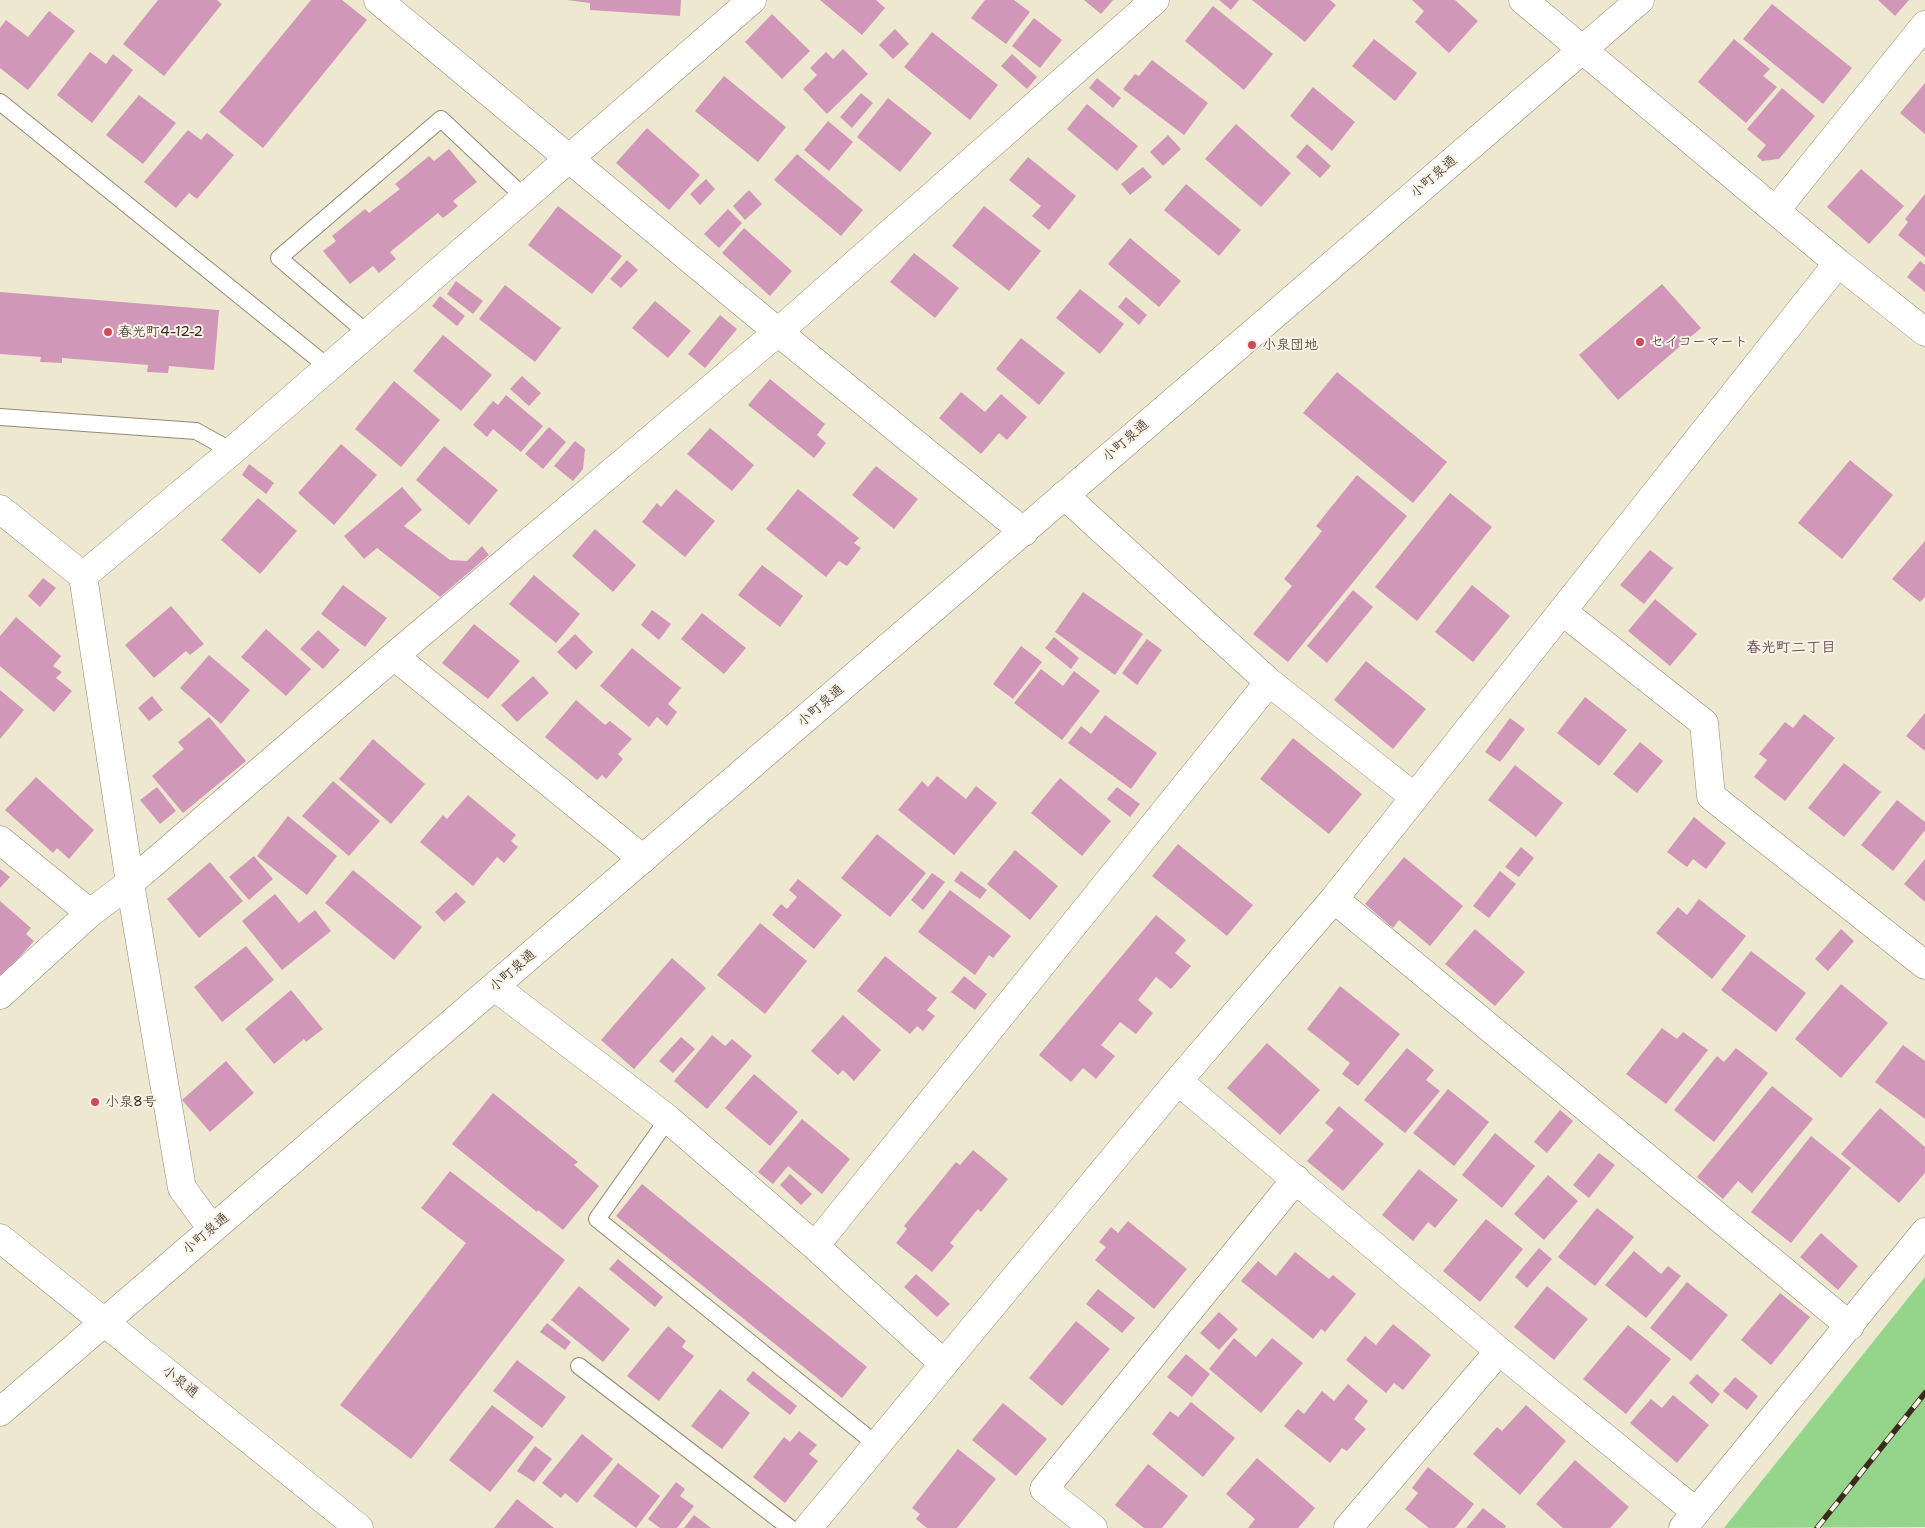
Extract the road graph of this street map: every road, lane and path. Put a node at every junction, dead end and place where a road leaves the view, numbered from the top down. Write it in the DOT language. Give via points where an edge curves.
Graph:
graph roads {
  1 [pos="378,0"];
  2 [pos="752,0"];
  3 [pos="1155,0"];
  4 [pos="1523,0"];
  5 [pos="1640,0"];
  6 [pos="1925,25"];
  7 [pos="1581,50"];
  8 [pos="0,102"];
  9 [pos="569,157"];
  10 [pos="524,197"];
  11 [pos="1776,210"];
  12 [pos="1838,263"];
  13 [pos="778,332"];
  14 [pos="1925,332"];
  15 [pos="367,333"];
  16 [pos="328,367"];
  17 [pos="0,418"];
  18 [pos="232,451"];
  19 [pos="1064,495"];
  20 [pos="0,509"];
  21 [pos="1024,532"];
  22 [pos="83,576"];
  23 [pos="1562,611"];
  24 [pos="394,656"];
  25 [pos="1269,682"];
  26 [pos="1413,796"];
  27 [pos="0,840"];
  28 [pos="643,859"];
  29 [pos="130,883"];
  30 [pos="1334,899"];
  31 [pos="90,913"];
  32 [pos="1925,965"];
  33 [pos="495,986"];
  34 [pos="0,995"];
  35 [pos="1178,1081"];
  36 [pos="668,1119"];
  37 [pos="1296,1179"];
  38 [pos="212,1229"];
  39 [pos="1925,1232"];
  40 [pos="0,1238"];
  41 [pos="815,1246"];
  42 [pos="104,1320"];
  43 [pos="1850,1326"];
  44 [pos="1499,1351"];
  45 [pos="944,1364"];
  46 [pos="579,1366"];
  47 [pos="0,1412"];
  48 [pos="876,1444"];
  49 [pos="1690,1520"];
  50 [pos="359,1528"];
  51 [pos="790,1528"];
  52 [pos="808,1528"];
  53 [pos="1093,1528"];
  54 [pos="1348,1528"];
  1 -- 9 [label="street"];
  2 -- 9 [label="street"];
  3 -- 13 [label="street"];
  4 -- 7 [label="street"];
  5 -- 7 [label="street, 小町泉通"];
  6 -- 11 [label="street"];
  7 -- 11 [label="street"];
  7 -- 19 [label="street, 小町泉通"];
  8 -- 16 [label="lane"];
  9 -- 10 [label="street"];
  9 -- 13 [label="street"];
  10 -- 15 [label="street"];
  10 -- 15 [label="lane" via="441,119 279,258"];
  11 -- 12 [label="street"];
  12 -- 14 [label="street"];
  12 -- 23 [label="street"];
  13 -- 21 [label="street"];
  13 -- 24 [label="street"];
  15 -- 16 [label="street"];
  16 -- 18 [label="street"];
  17 -- 18 [label="lane" via="196,431"];
  18 -- 22 [label="street"];
  19 -- 21 [label="street, 小町泉通"];
  19 -- 25 [label="street"];
  20 -- 22 [label="street"];
  21 -- 28 [label="street, 小町泉通"];
  22 -- 29 [label="street"];
  23 -- 26 [label="street"];
  23 -- 32 [label="street" via="1704,723 1711,796"];
  24 -- 28 [label="street"];
  24 -- 29 [label="street"];
  25 -- 26 [label="street"];
  25 -- 41 [label="street"];
  26 -- 30 [label="street"];
  27 -- 31 [label="street"];
  28 -- 33 [label="street, 小町泉通"];
  29 -- 31 [label="street"];
  29 -- 38 [label="street" via="182,1188"];
  30 -- 35 [label="street"];
  30 -- 43 [label="street"];
  31 -- 34 [label="street"];
  33 -- 36 [label="street"];
  33 -- 38 [label="street, 小町泉通"];
  35 -- 37 [label="street"];
  35 -- 45 [label="street"];
  36 -- 41 [label="street"];
  36 -- 48 [label="lane" via="597,1219"];
  37 -- 44 [label="street"];
  37 -- 53 [label="street" via="1044,1489"];
  38 -- 42 [label="street, 小町泉通"];
  39 -- 43 [label="street"];
  40 -- 42 [label="street, 小泉通"];
  41 -- 45 [label="street"];
  42 -- 47 [label="street, 小町泉通"];
  42 -- 50 [label="street, 小泉通"];
  43 -- 49 [label="street"];
  44 -- 49 [label="street"];
  44 -- 54 [label="street"];
  45 -- 48 [label="street"];
  46 -- 51 [label="lane"];
  48 -- 52 [label="street"];
}
